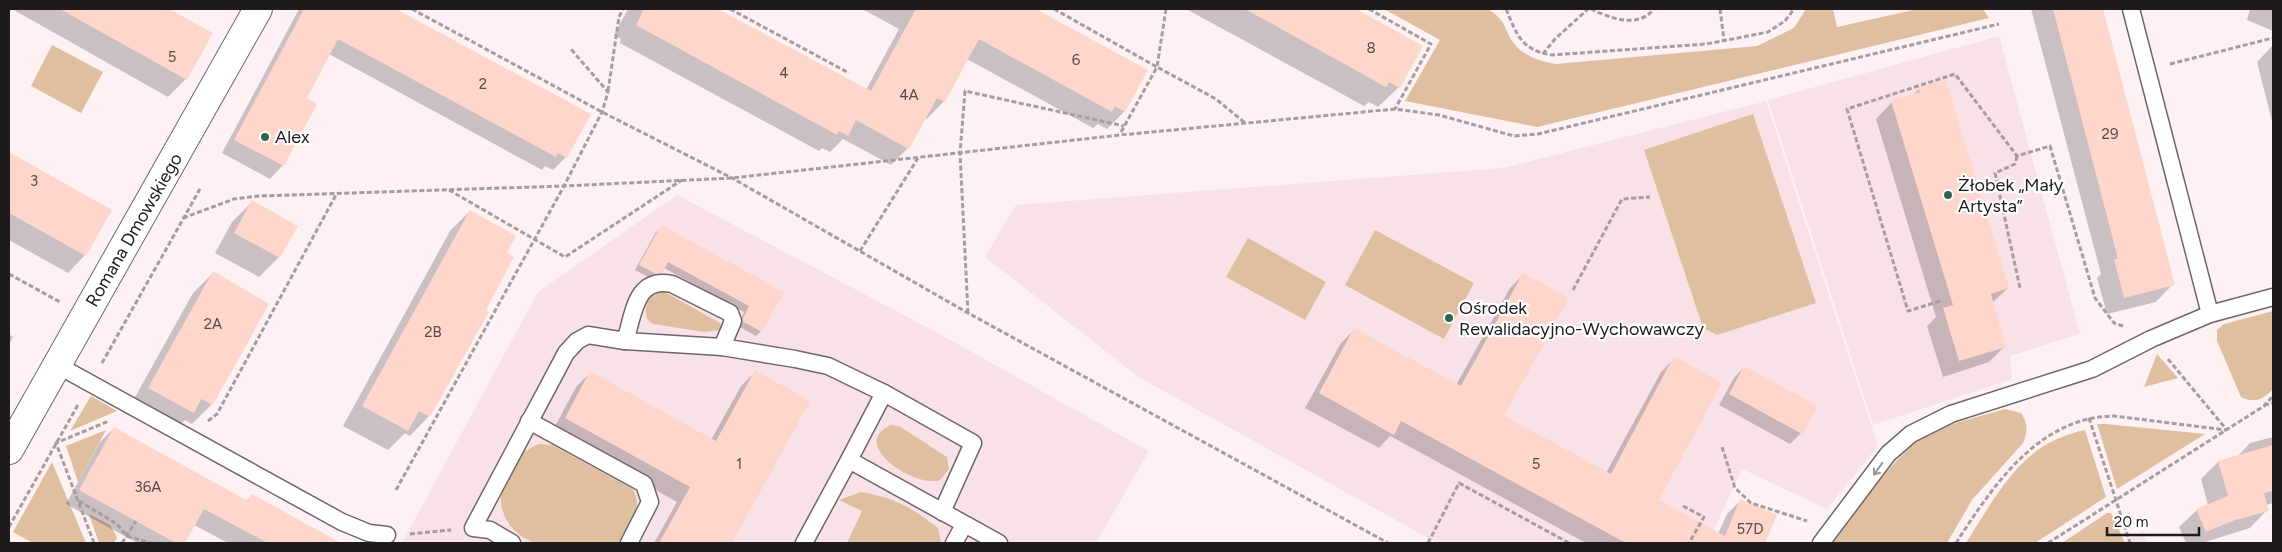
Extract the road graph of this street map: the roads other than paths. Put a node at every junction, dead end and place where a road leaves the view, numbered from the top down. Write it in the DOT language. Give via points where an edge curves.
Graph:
graph roads {
  1 [pos="258,9"];
  2 [pos="2131,9"];
  3 [pos="2273,297"];
  4 [pos="2210,314"];
  5 [pos="625,341"];
  6 [pos="722,347"];
  7 [pos="57,365"];
  8 [pos="884,393"];
  9 [pos="529,421"];
  10 [pos="9,450"];
  11 [pos="849,460"];
  12 [pos="942,512"];
  13 [pos="964,524"];
  14 [pos="387,535"];
  15 [pos="1823,541"];
  16 [pos="512,543"];
  17 [pos="629,543"];
  18 [pos="804,543"];
  19 [pos="954,543"];
  20 [pos="999,543"];
  1 -- 7 [label="street, Romana Dmowskiego"];
  2 -- 4 [label="lane"];
  3 -- 4 [label="lane"];
  4 -- 15 [label="lane, one-way" via="2092,369 1951,414 1911,434 1888,454"];
  5 -- 6 [label="lane"];
  5 -- 6 [label="lane" via="640,293 653,283 663,282 730,313 733,321"];
  5 -- 9 [label="lane" via="588,336 577,341 566,353"];
  6 -- 8 [label="lane" via="828,366"];
  7 -- 10 [label="street, Romana Dmowskiego"];
  7 -- 14 [label="lane" via="342,522 369,533"];
  8 -- 11 [label="lane"];
  8 -- 12 [label="lane" via="973,443"];
  9 -- 16 [label="lane" via="472,528 490,530"];
  9 -- 17 [label="lane" via="644,484 650,502"];
  11 -- 12 [label="lane"];
  11 -- 18 [label="lane"];
  12 -- 13 [label="lane"];
  13 -- 19 [label="lane"];
  13 -- 20 [label="lane"];
}
